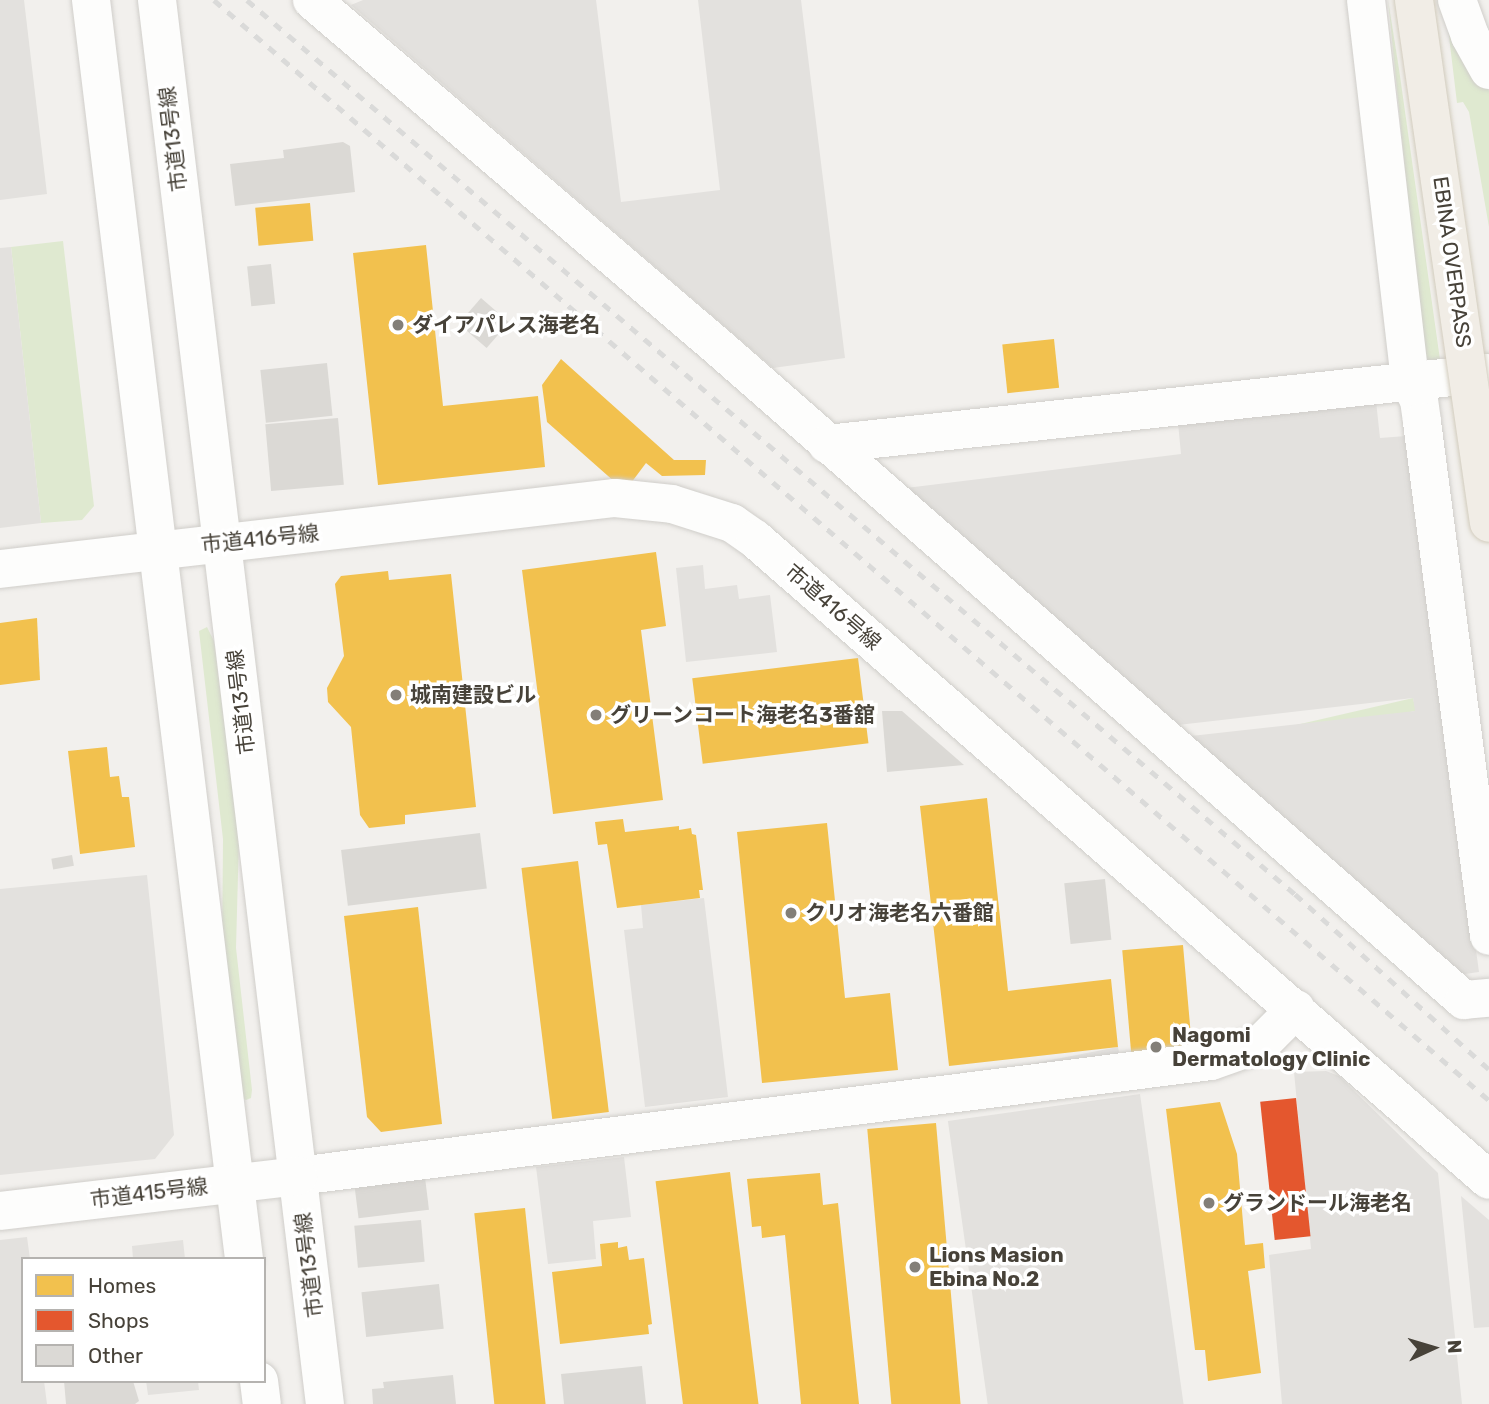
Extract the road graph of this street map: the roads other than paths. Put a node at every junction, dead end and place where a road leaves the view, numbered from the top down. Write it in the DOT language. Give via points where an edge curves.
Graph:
graph roads {
  1 [pos="90,0"];
  2 [pos="157,0"];
  3 [pos="312,0"];
  4 [pos="1366,0"];
  5 [pos="1414,0"];
  6 [pos="1457,0"];
  7 [pos="1489,70"];
  8 [pos="1489,373"];
  9 [pos="1410,383"];
  10 [pos="827,444"];
  11 [pos="1489,523"];
  12 [pos="222,542"];
  13 [pos="156,550"];
  14 [pos="0,569"];
  15 [pos="1489,936"];
  16 [pos="1489,998"];
  17 [pos="1296,1009"];
  18 [pos="298,1176"];
  19 [pos="1489,1180"];
  20 [pos="234,1184"];
  21 [pos="0,1211"];
  22 [pos="244,1257"];
  23 [pos="259,1383"];
  24 [pos="262,1404"];
  25 [pos="325,1404"];
  1 -- 13 [label="street"];
  2 -- 12 [label="street, 市道13号線"];
  3 -- 10 [label="street"];
  4 -- 9 [label="street"];
  5 -- 11 [label="main road, EBINA OVERPASS, bridge"];
  6 -- 7 [label="street"];
  8 -- 9 [label="street"];
  9 -- 10 [label="street"];
  9 -- 15 [label="street" via="1419,400"];
  10 -- 16 [label="street" via="1464,1000"];
  12 -- 13 [label="street, 市道416号線"];
  12 -- 17 [label="street, 市道416号線" via="615,498 672,504 732,523"];
  12 -- 18 [label="street, 市道13号線"];
  13 -- 14 [label="street, 市道416号線"];
  13 -- 20 [label="street"];
  17 -- 18 [label="street, 市道415号線" via="1262,1043 1211,1061"];
  17 -- 19 [label="street, 市道416号線"];
  18 -- 20 [label="street, 市道415号線"];
  18 -- 25 [label="street, 市道13号線"];
  20 -- 21 [label="street, 市道415号線"];
  20 -- 22 [label="street"];
  23 -- 24 [label="street"];
}
